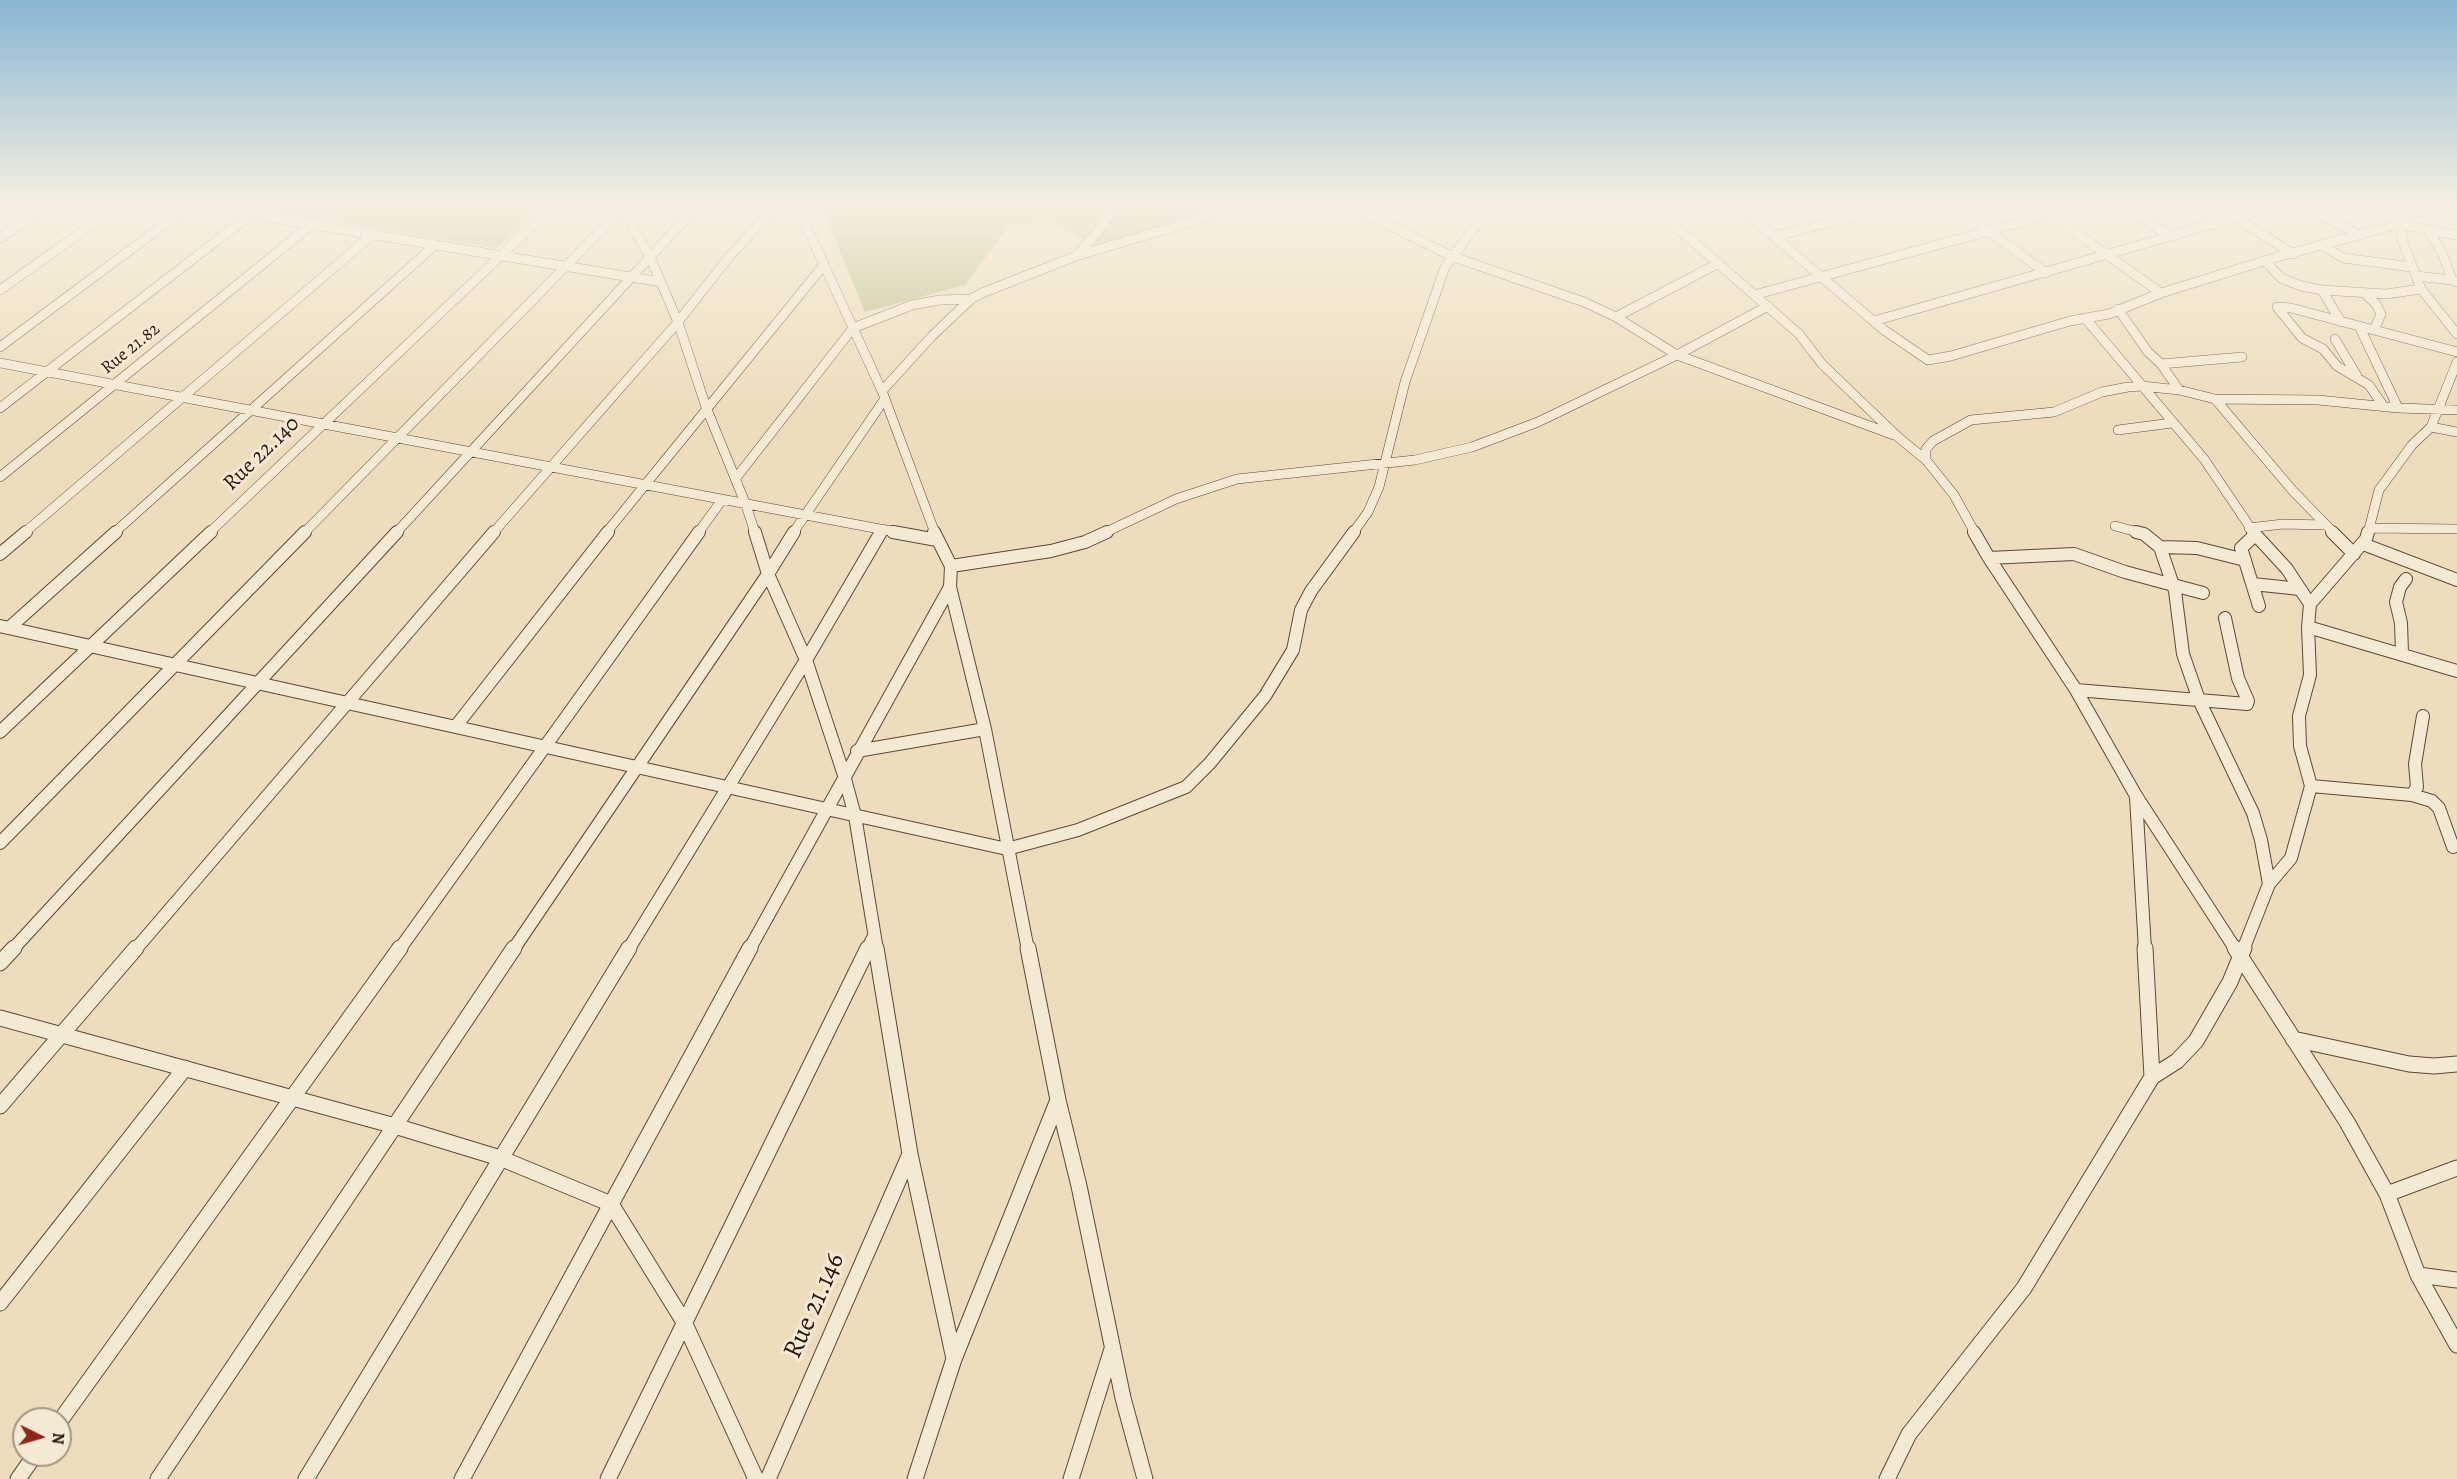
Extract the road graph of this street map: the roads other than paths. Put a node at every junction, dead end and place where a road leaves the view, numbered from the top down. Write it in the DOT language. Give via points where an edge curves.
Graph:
graph roads {
  1 [pos="21,275"];
  2 [pos="96,275"];
  3 [pos="172,275"];
  4 [pos="249,275"];
  5 [pos="325,275"];
  6 [pos="401,275"];
  7 [pos="480,275"];
  8 [pos="559,275"];
  9 [pos="620,275"];
  10 [pos="658,275"];
  11 [pos="714,275"];
  12 [pos="816,275"];
  13 [pos="827,275"];
  14 [pos="1026,275"];
  15 [pos="1443,275"];
  16 [pos="1506,275"];
  17 [pos="1696,275"];
  18 [pos="1730,275"];
  19 [pos="1825,275"];
  20 [pos="2039,275"];
  21 [pos="2136,275"];
  22 [pos="2222,275"];
  23 [pos="2278,275"];
  24 [pos="2415,275"];
  25 [pos="2427,275"];
  26 [pos="1821,276"];
  27 [pos="632,277"];
  28 [pos="2454,281"];
  29 [pos="661,282"];
  30 [pos="2421,289"];
  31 [pos="0,290"];
  32 [pos="2322,290"];
  33 [pos="2161,293"];
  34 [pos="2364,293"];
  35 [pos="1754,295"];
  36 [pos="971,299"];
  37 [pos="1768,306"];
  38 [pos="2118,309"];
  39 [pos="1616,317"];
  40 [pos="2085,318"];
  41 [pos="1874,321"];
  42 [pos="678,322"];
  43 [pos="2341,322"];
  44 [pos="853,328"];
  45 [pos="2360,328"];
  46 [pos="2374,330"];
  47 [pos="2457,334"];
  48 [pos="2335,339"];
  49 [pos="0,347"];
  50 [pos="2457,352"];
  51 [pos="1677,355"];
  52 [pos="2242,357"];
  53 [pos="2457,362"];
  54 [pos="0,363"];
  55 [pos="2161,364"];
  56 [pos="46,372"];
  57 [pos="2359,379"];
  58 [pos="113,385"];
  59 [pos="2142,386"];
  60 [pos="2179,390"];
  61 [pos="883,396"];
  62 [pos="181,398"];
  63 [pos="2216,399"];
  64 [pos="706,407"];
  65 [pos="2384,407"];
  66 [pos="0,408"];
  67 [pos="2398,408"];
  68 [pos="2438,409"];
  69 [pos="2457,410"];
  70 [pos="249,411"];
  71 [pos="2172,423"];
  72 [pos="321,424"];
  73 [pos="2431,427"];
  74 [pos="2118,430"];
  75 [pos="2457,432"];
  76 [pos="1898,437"];
  77 [pos="396,439"];
  78 [pos="470,452"];
  79 [pos="1926,460"];
  80 [pos="1383,463"];
  81 [pos="550,467"];
  82 [pos="0,477"];
  83 [pos="736,478"];
  84 [pos="644,484"];
  85 [pos="722,500"];
  86 [pos="746,505"];
  87 [pos="804,514"];
  88 [pos="2325,525"];
  89 [pos="2115,526"];
  90 [pos="2370,528"];
  91 [pos="883,529"];
  92 [pos="2457,530"];
  93 [pos="2252,531"];
  94 [pos="937,540"];
  95 [pos="2363,544"];
  96 [pos="2160,547"];
  97 [pos="0,554"];
  98 [pos="2354,554"];
  99 [pos="1989,558"];
  100 [pos="2245,560"];
  101 [pos="951,566"];
  102 [pos="768,574"];
  103 [pos="2406,579"];
  104 [pos="2457,580"];
  105 [pos="2172,584"];
  106 [pos="2253,584"];
  107 [pos="950,587"];
  108 [pos="2300,589"];
  109 [pos="2203,594"];
  110 [pos="2310,604"];
  111 [pos="2259,606"];
  112 [pos="2225,618"];
  113 [pos="4,627"];
  114 [pos="2308,627"];
  115 [pos="88,647"];
  116 [pos="2402,653"];
  117 [pos="806,660"];
  118 [pos="173,666"];
  119 [pos="2457,671"];
  120 [pos="257,684"];
  121 [pos="2076,690"];
  122 [pos="2199,700"];
  123 [pos="348,702"];
  124 [pos="2423,716"];
  125 [pos="456,726"];
  126 [pos="985,729"];
  127 [pos="0,732"];
  128 [pos="545,746"];
  129 [pos="857,751"];
  130 [pos="635,766"];
  131 [pos="844,776"];
  132 [pos="2311,786"];
  133 [pos="727,787"];
  134 [pos="2135,794"];
  135 [pos="2412,795"];
  136 [pos="825,809"];
  137 [pos="855,816"];
  138 [pos="0,843"];
  139 [pos="2453,847"];
  140 [pos="1007,849"];
  141 [pos="2269,884"];
  142 [pos="874,936"];
  143 [pos="2239,956"];
  144 [pos="0,963"];
  145 [pos="0,1018"];
  146 [pos="62,1035"];
  147 [pos="2293,1039"];
  148 [pos="2457,1064"];
  149 [pos="184,1068"];
  150 [pos="2152,1077"];
  151 [pos="293,1099"];
  152 [pos="1058,1100"];
  153 [pos="0,1106"];
  154 [pos="395,1126"];
  155 [pos="910,1154"];
  156 [pos="500,1158"];
  157 [pos="2457,1168"];
  158 [pos="2387,1194"];
  159 [pos="611,1204"];
  160 [pos="2418,1275"];
  161 [pos="2457,1280"];
  162 [pos="0,1303"];
  163 [pos="684,1322"];
  164 [pos="2457,1345"];
  165 [pos="1112,1348"];
  166 [pos="954,1359"];
  167 [pos="69,1407"];
  168 [pos="158,1479"];
  169 [pos="306,1479"];
  170 [pos="462,1479"];
  171 [pos="608,1479"];
  172 [pos="756,1479"];
  173 [pos="768,1479"];
  174 [pos="915,1479"];
  175 [pos="1071,1479"];
  176 [pos="1145,1479"];
  177 [pos="1887,1479"];
  1 -- 31 [label="street"];
  2 -- 49 [label="street"];
  3 -- 56 [label="street"];
  4 -- 58 [label="street, Rue 21.82"];
  5 -- 62 [label="street"];
  6 -- 70 [label="street"];
  7 -- 72 [label="street, Rue 22.140"];
  8 -- 77 [label="street"];
  9 -- 27 [label="street"];
  10 -- 29 [label="street"];
  11 -- 42 [label="street"];
  12 -- 64 [label="street"];
  13 -- 44 [label="street"];
  14 -- 36 [label="street"];
  15 -- 80 [label="street" via="1405,382"];
  16 -- 39 [label="street"];
  17 -- 39 [label="street"];
  18 -- 35 [label="street"];
  19 -- 26 [label="street"];
  20 -- 41 [label="street"];
  21 -- 33 [label="street"];
  22 -- 33 [label="street"];
  23 -- 32 [label="street" via="2301,286"];
  24 -- 30 [label="street"];
  25 -- 28 [label="street"];
  26 -- 35 [label="street"];
  26 -- 41 [label="street"];
  27 -- 29 [label="street"];
  27 -- 78 [label="street"];
  29 -- 42 [label="street"];
  30 -- 34 [label="street"];
  30 -- 47 [label="street"];
  32 -- 34 [label="street"];
  32 -- 43 [label="street"];
  33 -- 38 [label="street"];
  34 -- 46 [label="street" via="2381,314"];
  35 -- 37 [label="street"];
  36 -- 44 [label="street" via="912,305"];
  36 -- 61 [label="street" via="932,336"];
  37 -- 51 [label="street"];
  37 -- 76 [label="street"];
  38 -- 40 [label="street" via="2109,315"];
  38 -- 55 [label="street"];
  39 -- 51 [label="street"];
  40 -- 41 [label="street" via="1928,360"];
  40 -- 59 [label="street"];
  42 -- 64 [label="street"];
  42 -- 81 [label="street"];
  43 -- 45 [label="street"];
  43 -- 57 [label="street" via="2291,308 2276,308 2306,342 2324,350 2337,366"];
  44 -- 61 [label="street"];
  44 -- 83 [label="street"];
  45 -- 46 [label="street"];
  45 -- 67 [label="street"];
  46 -- 50 [label="street"];
  48 -- 57 [label="street"];
  51 -- 76 [label="street"];
  51 -- 80 [label="street" via="1538,422 1472,447 1440,456"];
  52 -- 55 [label="street"];
  53 -- 68 [label="street"];
  54 -- 56 [label="street"];
  55 -- 60 [label="street"];
  56 -- 58 [label="street"];
  56 -- 66 [label="street"];
  57 -- 65 [label="street" via="2371,387"];
  58 -- 62 [label="street"];
  58 -- 82 [label="street, Rue 21.82"];
  59 -- 60 [label="street"];
  59 -- 71 [label="street"];
  59 -- 79 [label="street" via="2102,392 2054,412 1971,420 1933,441 1926,449"];
  60 -- 63 [label="street"];
  61 -- 87 [label="street"];
  61 -- 94 [label="street"];
  62 -- 70 [label="street"];
  62 -- 97 [label="street"];
  63 -- 65 [label="street" via="2318,400"];
  63 -- 88 [label="street"];
  64 -- 83 [label="street"];
  64 -- 84 [label="street"];
  65 -- 67 [label="street"];
  67 -- 68 [label="street"];
  68 -- 69 [label="street"];
  68 -- 73 [label="street"];
  70 -- 72 [label="street"];
  70 -- 113 [label="street"];
  71 -- 74 [label="street"];
  71 -- 93 [label="street" via="2204,459"];
  72 -- 77 [label="street"];
  72 -- 115 [label="street, Rue 22.140"];
  73 -- 75 [label="street"];
  73 -- 90 [label="street" via="2412,445 2379,490"];
  76 -- 79 [label="street"];
  77 -- 78 [label="street"];
  77 -- 118 [label="street"];
  78 -- 81 [label="street"];
  78 -- 120 [label="street"];
  79 -- 99 [label="street" via="1954,495"];
  80 -- 101 [label="street" via="1237,478 1176,499 1085,542"];
  80 -- 140 [label="street" via="1379,487 1368,512 1301,610 1293,650 1264,696 1186,787 1078,830"];
  81 -- 84 [label="street"];
  81 -- 123 [label="street"];
  83 -- 86 [label="street"];
  84 -- 85 [label="street"];
  84 -- 125 [label="street"];
  85 -- 86 [label="street"];
  85 -- 128 [label="street"];
  86 -- 87 [label="street"];
  86 -- 102 [label="street"];
  87 -- 91 [label="street"];
  87 -- 102 [label="street"];
  88 -- 93 [label="street" via="2283,524"];
  88 -- 98 [label="street"];
  89 -- 96 [label="street" via="2144,534"];
  90 -- 92 [label="street"];
  90 -- 95 [label="street"];
  91 -- 94 [label="street"];
  91 -- 117 [label="street"];
  93 -- 100 [label="street" via="2241,548"];
  93 -- 108 [label="street"];
  94 -- 101 [label="street"];
  95 -- 98 [label="street"];
  95 -- 104 [label="street"];
  96 -- 100 [label="street" via="2197,548"];
  96 -- 105 [label="street"];
  98 -- 110 [label="street"];
  99 -- 105 [label="street" via="2074,554"];
  99 -- 121 [label="street"];
  100 -- 106 [label="street"];
  101 -- 107 [label="street"];
  102 -- 117 [label="street"];
  102 -- 130 [label="street"];
  103 -- 116 [label="street" via="2396,602"];
  105 -- 109 [label="street"];
  105 -- 122 [label="street" via="2183,654"];
  106 -- 108 [label="street"];
  106 -- 111 [label="street"];
  107 -- 126 [label="street"];
  107 -- 129 [label="street"];
  108 -- 110 [label="street"];
  110 -- 114 [label="street"];
  112 -- 122 [label="street" via="2238,678 2249,703"];
  113 -- 115 [label="street"];
  114 -- 116 [label="street"];
  114 -- 132 [label="street" via="2310,675 2299,716 2300,746"];
  115 -- 118 [label="street"];
  115 -- 127 [label="street, Rue 22.140"];
  116 -- 119 [label="street"];
  117 -- 131 [label="street"];
  117 -- 133 [label="street"];
  118 -- 120 [label="street"];
  118 -- 138 [label="street"];
  120 -- 123 [label="street"];
  120 -- 144 [label="street"];
  121 -- 122 [label="street"];
  121 -- 134 [label="street"];
  122 -- 141 [label="street" via="2253,813"];
  123 -- 125 [label="street"];
  123 -- 146 [label="street"];
  124 -- 135 [label="street" via="2415,764 2417,787"];
  125 -- 128 [label="street"];
  126 -- 129 [label="street"];
  126 -- 140 [label="street"];
  128 -- 130 [label="street"];
  128 -- 151 [label="street"];
  129 -- 131 [label="street"];
  130 -- 133 [label="street"];
  130 -- 154 [label="street"];
  131 -- 136 [label="street"];
  131 -- 137 [label="street"];
  132 -- 135 [label="street"];
  132 -- 141 [label="street" via="2291,858"];
  133 -- 136 [label="street"];
  133 -- 156 [label="street"];
  134 -- 143 [label="street"];
  134 -- 150 [label="street"];
  135 -- 139 [label="street" via="2432,801 2439,808"];
  136 -- 137 [label="street"];
  136 -- 159 [label="street"];
  137 -- 140 [label="street"];
  137 -- 142 [label="street"];
  140 -- 152 [label="street"];
  141 -- 143 [label="street"];
  142 -- 155 [label="street"];
  142 -- 163 [label="street"];
  143 -- 147 [label="street"];
  143 -- 150 [label="street" via="2230,982 2196,1041 2177,1061"];
  145 -- 146 [label="street"];
  146 -- 149 [label="street"];
  146 -- 153 [label="street"];
  147 -- 148 [label="street" via="2409,1064"];
  147 -- 158 [label="street" via="2348,1122"];
  149 -- 151 [label="street"];
  149 -- 162 [label="street"];
  150 -- 177 [label="street" via="2024,1288 1910,1434"];
  151 -- 154 [label="street"];
  151 -- 167 [label="street"];
  152 -- 165 [label="street"];
  152 -- 166 [label="street"];
  154 -- 156 [label="street"];
  154 -- 168 [label="street"];
  155 -- 166 [label="street"];
  155 -- 173 [label="street, Rue 21.146"];
  156 -- 159 [label="street"];
  156 -- 169 [label="street"];
  157 -- 158 [label="street"];
  158 -- 160 [label="street"];
  159 -- 163 [label="street"];
  159 -- 170 [label="street"];
  160 -- 161 [label="street"];
  160 -- 164 [label="street"];
  163 -- 171 [label="street"];
  163 -- 172 [label="street"];
  165 -- 175 [label="street"];
  165 -- 176 [label="street"];
  166 -- 174 [label="street"];
}
